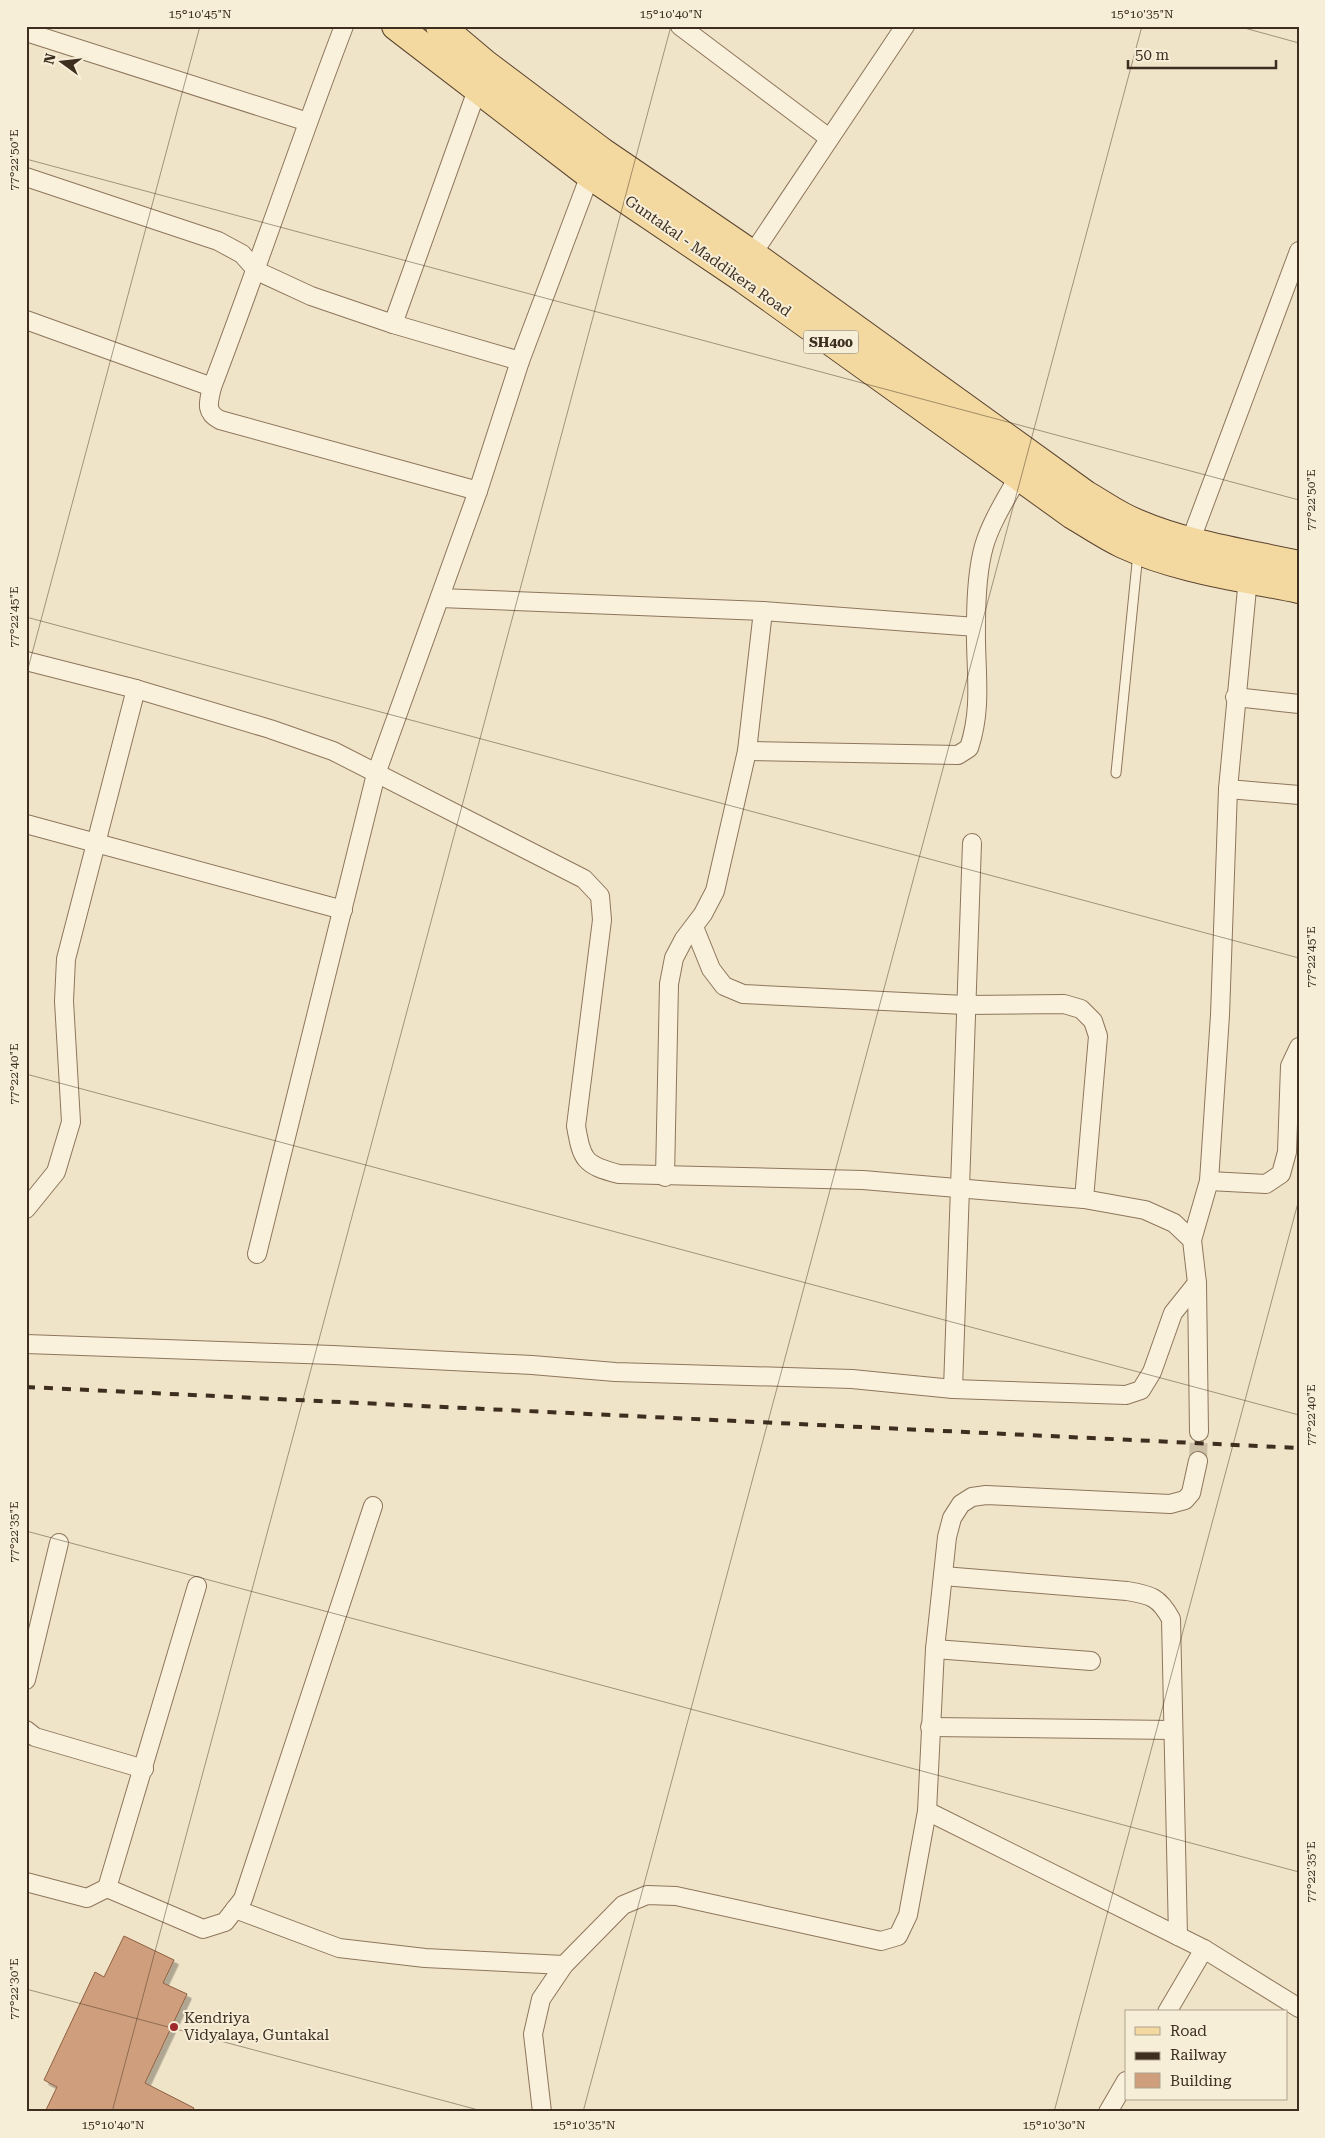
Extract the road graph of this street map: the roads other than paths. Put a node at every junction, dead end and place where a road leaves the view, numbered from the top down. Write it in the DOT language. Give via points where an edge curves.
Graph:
graph roads {
  1 [pos="344,26"];
  2 [pos="396,26"];
  3 [pos="440,26"];
  4 [pos="680,26"];
  5 [pos="904,26"];
  6 [pos="26,32"];
  7 [pos="477,90"];
  8 [pos="308,122"];
  9 [pos="829,138"];
  10 [pos="590,175"];
  11 [pos="26,177"];
  12 [pos="1299,251"];
  13 [pos="745,265"];
  14 [pos="257,271"];
  15 [pos="26,320"];
  16 [pos="393,324"];
  17 [pos="520,361"];
  18 [pos="212,387"];
  19 [pos="1018,477"];
  20 [pos="478,490"];
  21 [pos="1190,542"];
  22 [pos="1138,550"];
  23 [pos="1299,565"];
  24 [pos="1248,578"];
  25 [pos="1299,589"];
  26 [pos="440,598"];
  27 [pos="763,611"];
  28 [pos="976,627"];
  29 [pos="26,661"];
  30 [pos="136,689"];
  31 [pos="1235,697"];
  32 [pos="1299,704"];
  33 [pos="747,751"];
  34 [pos="1116,773"];
  35 [pos="376,774"];
  36 [pos="1228,789"];
  37 [pos="1299,796"];
  38 [pos="26,824"];
  39 [pos="95,842"];
  40 [pos="972,843"];
  41 [pos="343,910"];
  42 [pos="694,927"];
  43 [pos="965,1005"];
  44 [pos="1299,1047"];
  45 [pos="665,1176"];
  46 [pos="1210,1181"];
  47 [pos="959,1188"];
  48 [pos="1084,1199"];
  49 [pos="26,1209"];
  50 [pos="1192,1240"];
  51 [pos="257,1254"];
  52 [pos="1197,1284"];
  53 [pos="26,1344"];
  54 [pos="953,1389"];
  55 [pos="1199,1432"];
  56 [pos="1198,1461"];
  57 [pos="373,1506"];
  58 [pos="59,1543"];
  59 [pos="943,1576"];
  60 [pos="198,1586"];
  61 [pos="935,1649"];
  62 [pos="1091,1662"];
  63 [pos="26,1680"];
  64 [pos="930,1727"];
  65 [pos="26,1730"];
  66 [pos="1172,1730"];
  67 [pos="144,1769"];
  68 [pos="927,1811"];
  69 [pos="26,1882"];
  70 [pos="107,1888"];
  71 [pos="235,1909"];
  72 [pos="1178,1936"];
  73 [pos="1204,1949"];
  74 [pos="564,1965"];
  75 [pos="1299,2008"];
  76 [pos="1168,2010"];
  77 [pos="1125,2083"];
  78 [pos="542,2112"];
  79 [pos="1108,2112"];
  1 -- 8 [label="street"];
  2 -- 7 [label="main road, Guntakal - Maddikera Road / SH400"];
  3 -- 13 [label="main road, Guntakal - Maddikera Road / SH400"];
  4 -- 9 [label="street"];
  5 -- 9 [label="street"];
  6 -- 8 [label="street"];
  7 -- 10 [label="main road, Guntakal - Maddikera Road / SH400"];
  7 -- 16 [label="street"];
  8 -- 14 [label="street"];
  9 -- 13 [label="street"];
  10 -- 13 [label="main road, Guntakal - Maddikera Road / SH400"];
  10 -- 17 [label="street"];
  11 -- 14 [label="street" via="218,241 242,254"];
  12 -- 21 [label="street"];
  13 -- 19 [label="main road, Guntakal - Maddikera Road / SH400"];
  13 -- 21 [label="main road, Guntakal - Maddikera Road / SH400" via="1086,495 1133,522"];
  14 -- 16 [label="street" via="311,296"];
  14 -- 18 [label="street"];
  15 -- 18 [label="street"];
  16 -- 17 [label="street"];
  17 -- 20 [label="street"];
  18 -- 20 [label="street" via="208,406 212,416 220,420"];
  19 -- 22 [label="main road, Guntakal - Maddikera Road / SH400" via="1073,515"];
  19 -- 28 [label="street" via="984,546"];
  20 -- 26 [label="street"];
  21 -- 23 [label="main road, Guntakal - Maddikera Road / SH400"];
  22 -- 24 [label="main road, Guntakal - Maddikera Road / SH400" via="1184,565"];
  22 -- 34 [label="lane"];
  24 -- 25 [label="main road, Guntakal - Maddikera Road / SH400"];
  24 -- 31 [label="street"];
  26 -- 27 [label="street"];
  26 -- 35 [label="street"];
  27 -- 28 [label="street"];
  27 -- 33 [label="street"];
  28 -- 33 [label="street" via="979,708 969,748 958,755"];
  29 -- 30 [label="street"];
  30 -- 35 [label="street" via="333,750"];
  30 -- 39 [label="street"];
  31 -- 32 [label="street"];
  31 -- 36 [label="street"];
  33 -- 42 [label="street" via="715,890"];
  35 -- 41 [label="street"];
  35 -- 45 [label="street" via="584,880 600,896 602,920 576,1126 580,1151 595,1168 619,1174"];
  36 -- 37 [label="street"];
  36 -- 46 [label="street"];
  38 -- 39 [label="street"];
  39 -- 41 [label="street"];
  39 -- 49 [label="street" via="64,978 71,1122 56,1172"];
  40 -- 43 [label="street"];
  41 -- 51 [label="street"];
  42 -- 43 [label="street" via="711,969 724,986 743,994"];
  42 -- 45 [label="street" via="674,958 669,984"];
  43 -- 47 [label="street"];
  43 -- 48 [label="street" via="1064,1004 1081,1009 1093,1020 1098,1036"];
  44 -- 46 [label="street" via="1290,1066 1287,1152 1281,1174 1266,1184"];
  45 -- 47 [label="street" via="863,1180"];
  46 -- 50 [label="street"];
  47 -- 48 [label="street"];
  47 -- 54 [label="street"];
  48 -- 50 [label="street" via="1145,1210 1174,1223"];
  50 -- 52 [label="street"];
  52 -- 54 [label="street" via="1172,1313 1152,1372 1141,1390 1126,1395"];
  52 -- 55 [label="street"];
  53 -- 54 [label="street" via="333,1355 614,1372 852,1379"];
  56 -- 59 [label="street" via="1191,1493 1185,1500 1170,1504 972,1497 961,1504 952,1518"];
  57 -- 71 [label="street" via="243,1899"];
  58 -- 63 [label="street"];
  59 -- 61 [label="street"];
  59 -- 66 [label="street" via="1149,1595 1163,1604 1171,1619"];
  60 -- 67 [label="street"];
  61 -- 62 [label="street"];
  61 -- 64 [label="street"];
  64 -- 66 [label="street"];
  64 -- 68 [label="street"];
  65 -- 67 [label="street" via="35,1737"];
  66 -- 72 [label="street"];
  67 -- 70 [label="street"];
  68 -- 72 [label="street"];
  68 -- 74 [label="street" via="908,1915 898,1936 880,1941 676,1896 647,1895 623,1906"];
  69 -- 70 [label="street" via="87,1898"];
  70 -- 71 [label="street" via="203,1929 225,1922"];
  71 -- 74 [label="street" via="339,1948 425,1958"];
  72 -- 73 [label="street"];
  73 -- 75 [label="street"];
  73 -- 76 [label="street"];
  74 -- 78 [label="street" via="541,1999 533,2034"];
  77 -- 79 [label="street"];
}
